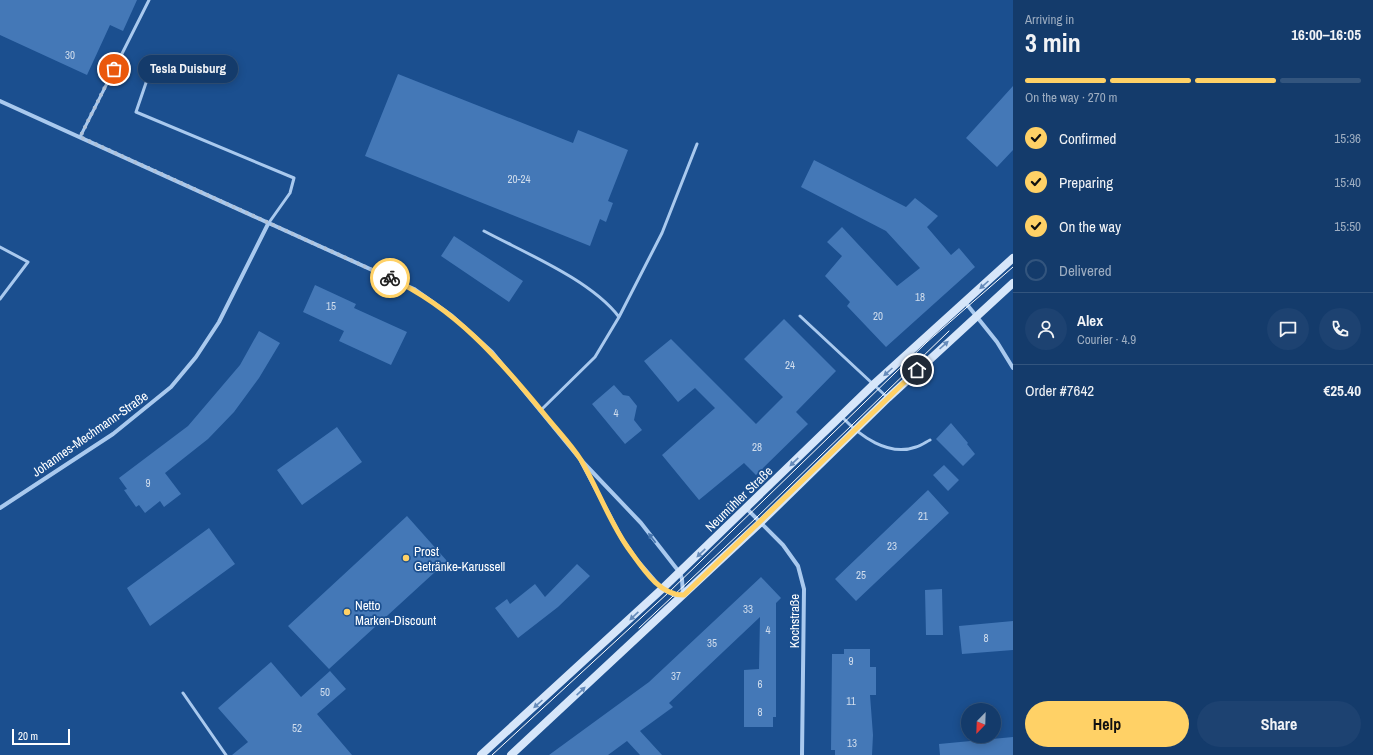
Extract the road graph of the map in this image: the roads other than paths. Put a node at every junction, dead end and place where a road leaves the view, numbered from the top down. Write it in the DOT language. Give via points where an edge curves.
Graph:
graph roads {
  1 [pos="148,0"];
  2 [pos="148,76"];
  3 [pos="0,101"];
  4 [pos="80,137"];
  5 [pos="697,144"];
  6 [pos="268,224"];
  7 [pos="484,231"];
  8 [pos="0,247"];
  9 [pos="1013,258"];
  10 [pos="1013,283"];
  11 [pos="0,299"];
  12 [pos="965,302"];
  13 [pos="800,316"];
  14 [pos="976,316"];
  15 [pos="619,317"];
  16 [pos="1013,368"];
  17 [pos="874,384"];
  18 [pos="888,398"];
  19 [pos="541,410"];
  20 [pos="841,416"];
  21 [pos="854,430"];
  22 [pos="930,440"];
  23 [pos="580,459"];
  24 [pos="0,508"];
  25 [pos="746,508"];
  26 [pos="760,523"];
  27 [pos="680,573"];
  28 [pos="662,589"];
  29 [pos="684,595"];
  30 [pos="183,693"];
  31 [pos="226,755"];
  32 [pos="481,755"];
  33 [pos="511,755"];
  34 [pos="802,755"];
  1 -- 4 [label="lane"];
  2 -- 6 [label="lane" via="136,112 294,178 290,193"];
  3 -- 4 [label="street"];
  4 -- 6 [label="street"];
  5 -- 15 [label="lane" via="662,233"];
  6 -- 19 [label="street" via="421,294 452,316 492,352"];
  6 -- 24 [label="street, Johannes-Mechmann-Straße" via="219,322 196,357 171,387 113,434"];
  7 -- 15 [label="lane" via="572,278 610,306"];
  8 -- 11 [label="lane" via="28,262"];
  9 -- 12 [label="main road, Neumühler Straße, one-way"];
  10 -- 14 [label="main road"];
  12 -- 14 [label="street"];
  12 -- 17 [label="main road, Neumühler Straße, one-way"];
  13 -- 17 [label="lane"];
  14 -- 16 [label="street" via="997,342"];
  18 -- 14 [label="main road, one-way"];
  15 -- 19 [label="lane" via="595,357"];
  17 -- 18 [label="lane"];
  17 -- 20 [label="main road, Neumühler Straße"];
  18 -- 21 [label="main road"];
  19 -- 23 [label="street"];
  20 -- 21 [label="lane"];
  20 -- 25 [label="main road, Neumühler Straße, one-way"];
  21 -- 22 [label="lane" via="885,447 916,448"];
  21 -- 26 [label="main road"];
  27 -- 23 [label="street, one-way" via="641,523"];
  23 -- 28 [label="street" via="622,539"];
  25 -- 26 [label="street, Kochstraße"];
  25 -- 27 [label="main road, Neumühler Straße, one-way"];
  26 -- 29 [label="main road"];
  26 -- 34 [label="street, Kochstraße" via="783,545 798,566 804,589"];
  27 -- 28 [label="main road, Neumühler Straße"];
  27 -- 29 [label="street"];
  28 -- 29 [label="street" via="674,595"];
  28 -- 32 [label="main road, Neumühler Straße, one-way"];
  33 -- 29 [label="main road, one-way"];
  30 -- 31 [label="lane"];
}
